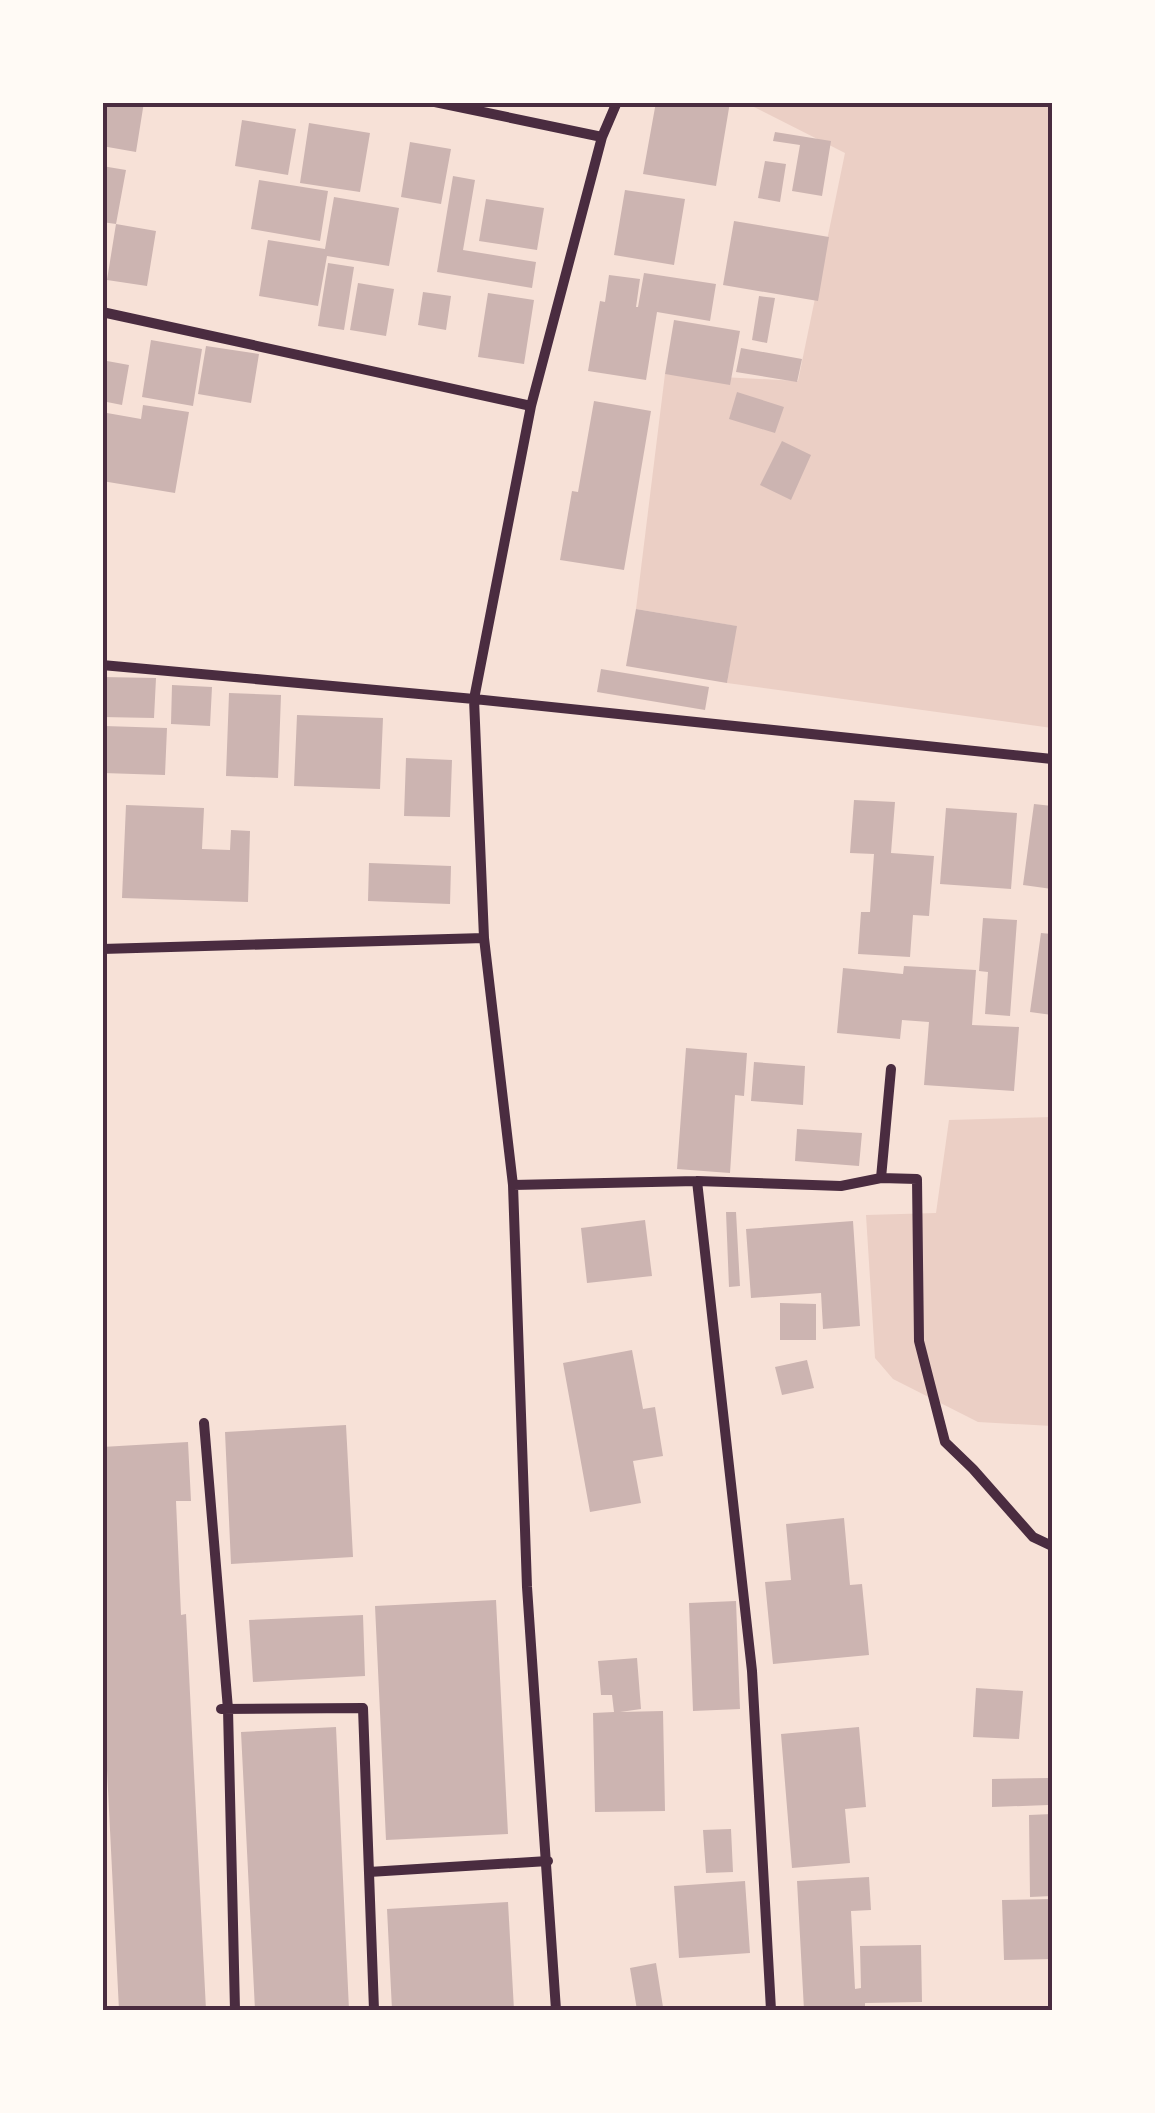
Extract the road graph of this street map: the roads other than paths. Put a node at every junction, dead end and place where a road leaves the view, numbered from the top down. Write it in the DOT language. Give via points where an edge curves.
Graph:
graph roads {
  1 [pos="435,102"];
  2 [pos="617,102"];
  3 [pos="602,137"];
  4 [pos="102,312"];
  5 [pos="530,406"];
  6 [pos="102,665"];
  7 [pos="474,699"];
  8 [pos="1052,759"];
  9 [pos="484,938"];
  10 [pos="102,948"];
  11 [pos="891,1069"];
  12 [pos="881,1178"];
  13 [pos="696,1182"];
  14 [pos="514,1185"];
  15 [pos="204,1422"];
  16 [pos="1052,1546"];
  17 [pos="225,1709"];
  18 [pos="548,1861"];
  19 [pos="369,1872"];
  20 [pos="234,2010"];
  21 [pos="374,2010"];
  22 [pos="556,2010"];
  23 [pos="771,2010"];
  1 -- 3 [label="street"];
  2 -- 3 [label="street"];
  3 -- 5 [label="street"];
  4 -- 5 [label="street"];
  5 -- 7 [label="street"];
  6 -- 7 [label="street"];
  7 -- 8 [label="street"];
  7 -- 9 [label="street"];
  9 -- 10 [label="street"];
  9 -- 14 [label="street"];
  11 -- 12 [label="street"];
  12 -- 13 [label="street" via="841,1186"];
  12 -- 16 [label="street" via="917,1179 919,1341 945,1442 1033,1538"];
  13 -- 14 [label="street"];
  13 -- 23 [label="street" via="752,1671"];
  14 -- 18 [label="street" via="528,1587"];
  15 -- 17 [label="street"];
  17 -- 19 [label="street" via="363,1708"];
  17 -- 20 [label="street"];
  18 -- 19 [label="street"];
  18 -- 22 [label="street"];
  19 -- 21 [label="street"];
}
